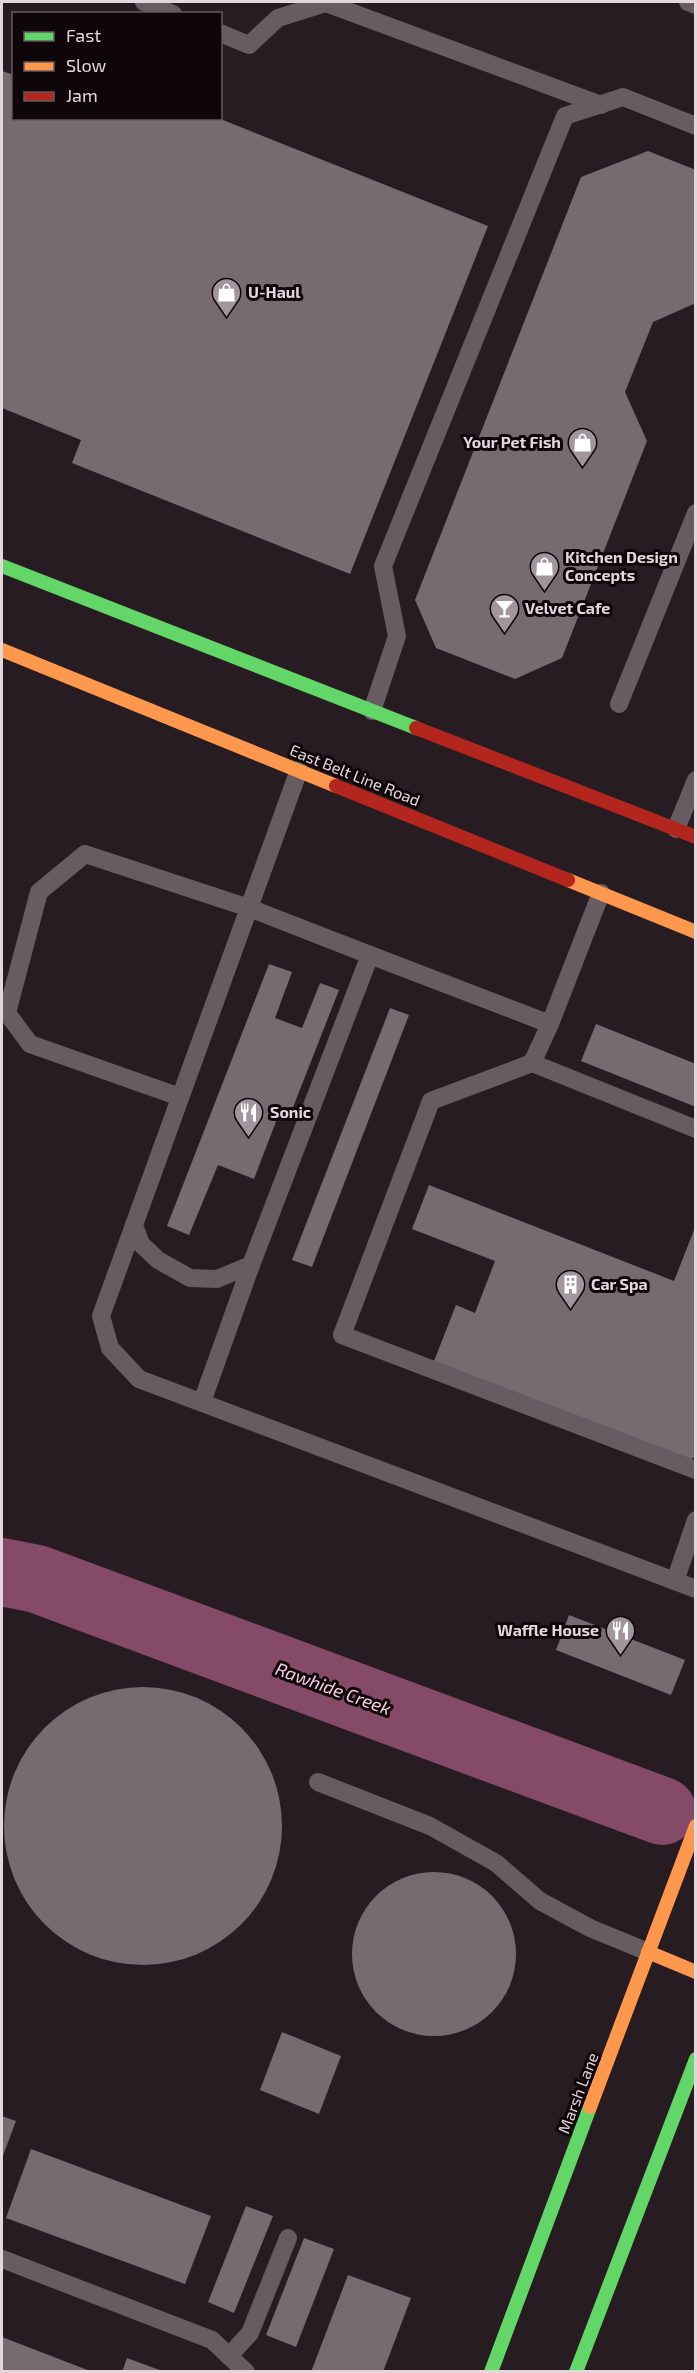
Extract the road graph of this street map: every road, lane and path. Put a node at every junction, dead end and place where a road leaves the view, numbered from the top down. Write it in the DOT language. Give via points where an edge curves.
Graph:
graph roads {
  1 [pos="144,2"];
  2 [pos="688,2"];
  3 [pos="696,4"];
  4 [pos="168,12"];
  5 [pos="222,34"];
  6 [pos="601,105"];
  7 [pos="696,126"];
  8 [pos="696,513"];
  9 [pos="2,566"];
  10 [pos="2,650"];
  11 [pos="619,704"];
  12 [pos="372,711"];
  13 [pos="299,770"];
  14 [pos="696,780"];
  15 [pos="676,829"];
  16 [pos="696,837"];
  17 [pos="601,893"];
  18 [pos="249,908"];
  19 [pos="696,932"];
  20 [pos="370,955"];
  21 [pos="550,1024"];
  22 [pos="532,1063"];
  23 [pos="180,1097"];
  24 [pos="696,1129"];
  25 [pos="134,1225"];
  26 [pos="251,1265"];
  27 [pos="202,1402"];
  28 [pos="696,1470"];
  29 [pos="696,1520"];
  30 [pos="675,1581"];
  31 [pos="696,1589"];
  32 [pos="318,1782"];
  33 [pos="696,1826"];
  34 [pos="648,1953"];
  35 [pos="696,1972"];
  36 [pos="696,2059"];
  37 [pos="288,2238"];
  38 [pos="2,2259"];
  39 [pos="229,2356"];
  40 [pos="246,2372"];
  41 [pos="491,2372"];
  42 [pos="576,2372"];
  1 -- 4 [label="lane"];
  2 -- 3 [label="lane"];
  5 -- 6 [label="lane" via="249,45 278,18 326,3"];
  6 -- 7 [label="lane" via="623,97"];
  6 -- 12 [label="lane" via="566,116 383,566 397,636"];
  8 -- 11 [label="lane"];
  9 -- 12 [label="main road"];
  10 -- 13 [label="main road, East Belt Line Road"];
  12 -- 15 [label="main road"];
  13 -- 17 [label="main road, East Belt Line Road"];
  13 -- 18 [label="lane"];
  14 -- 15 [label="lane"];
  15 -- 16 [label="main road"];
  17 -- 19 [label="main road, East Belt Line Road"];
  17 -- 21 [label="lane"];
  18 -- 20 [label="lane"];
  18 -- 23 [label="lane"];
  18 -- 23 [label="lane" via="85,854 39,892 7,1013 30,1044"];
  20 -- 21 [label="lane"];
  20 -- 26 [label="lane"];
  21 -- 22 [label="lane"];
  22 -- 24 [label="lane"];
  22 -- 28 [label="lane" via="431,1101 342,1335"];
  23 -- 25 [label="lane"];
  25 -- 26 [label="lane" via="141,1244 158,1260 190,1278 218,1280"];
  25 -- 27 [label="lane" via="101,1316 110,1348 139,1379"];
  26 -- 27 [label="lane"];
  27 -- 30 [label="lane"];
  29 -- 30 [label="lane"];
  30 -- 31 [label="lane"];
  32 -- 34 [label="lane" via="430,1826 496,1863 540,1901"];
  33 -- 34 [label="main road, Marsh Lane"];
  34 -- 35 [label="main road"];
  34 -- 41 [label="main road, Marsh Lane"];
  36 -- 42 [label="main road"];
  37 -- 39 [label="lane" via="250,2333"];
  38 -- 39 [label="lane" via="212,2340"];
  39 -- 40 [label="lane"];
}
